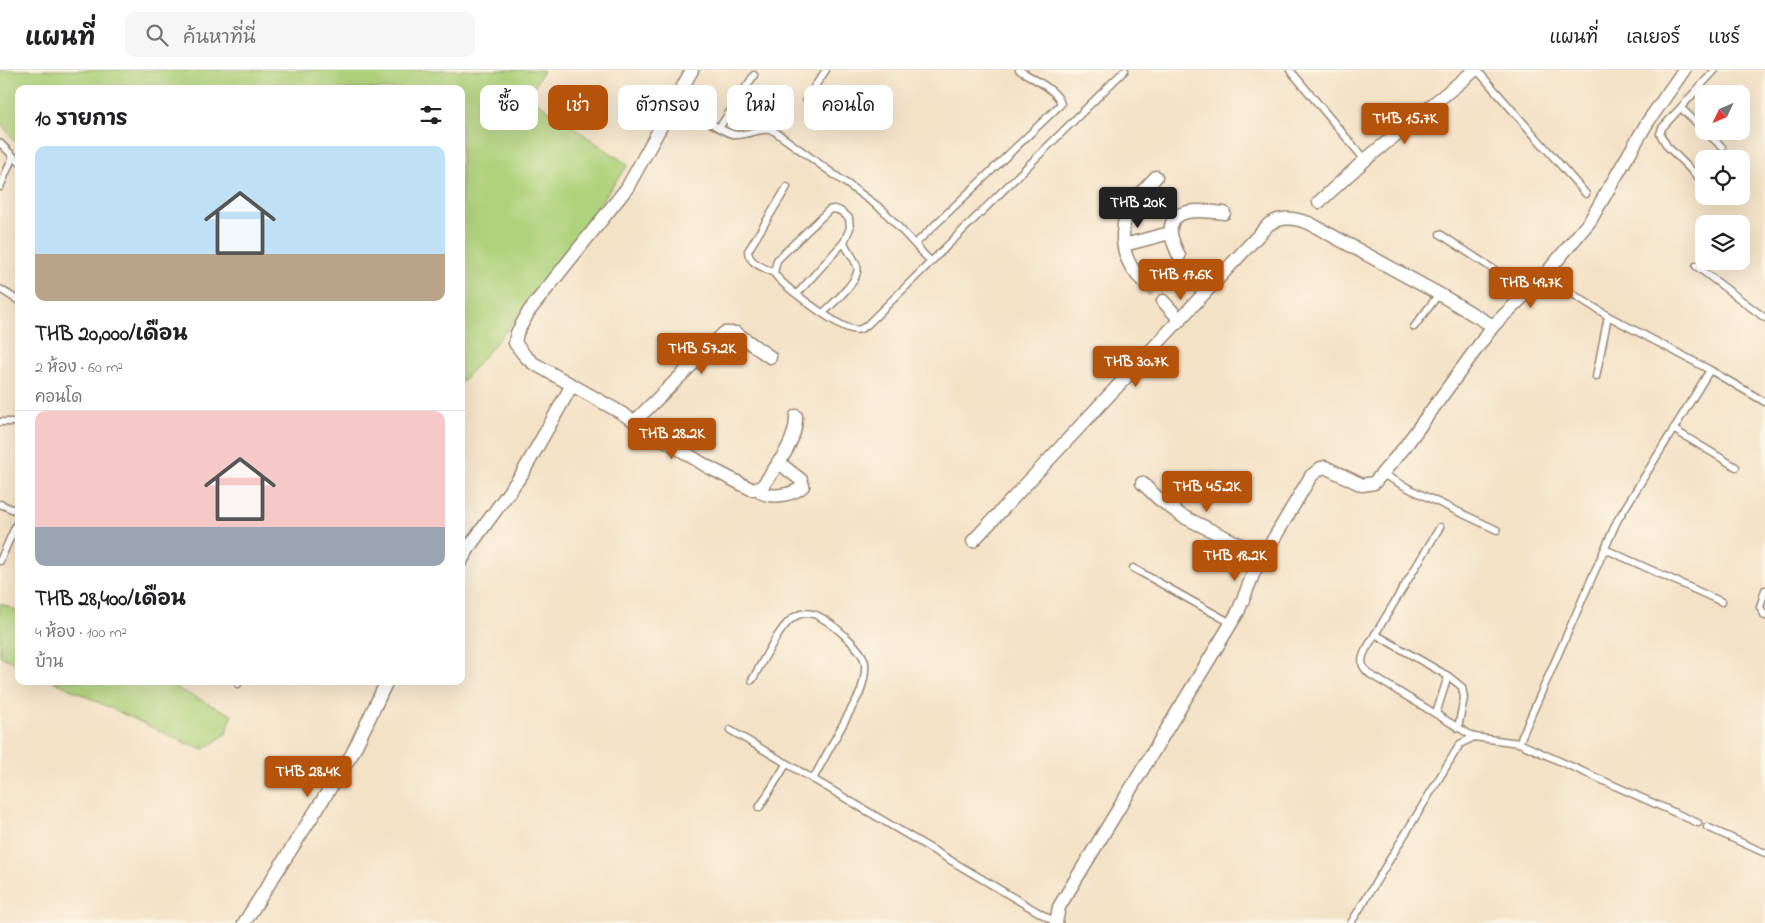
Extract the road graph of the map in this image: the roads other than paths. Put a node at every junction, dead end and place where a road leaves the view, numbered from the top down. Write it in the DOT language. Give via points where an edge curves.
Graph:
graph roads {
  1 [pos="692,70"];
  2 [pos="826,70"];
  3 [pos="1019,70"];
  4 [pos="1125,70"];
  5 [pos="1290,70"];
  6 [pos="1476,70"];
  7 [pos="1684,70"];
  8 [pos="1715,70"];
  9 [pos="754,75"];
  10 [pos="684,85"];
  11 [pos="816,85"];
  12 [pos="1681,108"];
  13 [pos="1695,121"];
  14 [pos="719,128"];
  15 [pos="659,130"];
  16 [pos="1715,140"];
  17 [pos="0,143"];
  18 [pos="1722,147"];
  19 [pos="13,156"];
  20 [pos="1365,160"];
  21 [pos="1695,175"];
  22 [pos="1156,177"];
  23 [pos="0,187"];
  24 [pos="787,187"];
  25 [pos="1586,194"];
  26 [pos="1319,202"];
  27 [pos="1224,213"];
  28 [pos="1170,233"];
  29 [pos="1440,234"];
  30 [pos="844,242"];
  31 [pos="915,244"];
  32 [pos="1124,245"];
  33 [pos="1179,256"];
  34 [pos="931,262"];
  35 [pos="1701,270"];
  36 [pos="774,273"];
  37 [pos="1544,276"];
  38 [pos="1146,284"];
  39 [pos="0,289"];
  40 [pos="1528,292"];
  41 [pos="797,294"];
  42 [pos="1439,294"];
  43 [pos="15,298"];
  44 [pos="1163,301"];
  45 [pos="823,313"];
  46 [pos="1608,316"];
  47 [pos="1765,318"];
  48 [pos="1180,320"];
  49 [pos="1493,326"];
  50 [pos="1414,327"];
  51 [pos="770,357"];
  52 [pos="1710,370"];
  53 [pos="1596,377"];
  54 [pos="572,385"];
  55 [pos="1765,402"];
  56 [pos="796,416"];
  57 [pos="0,422"];
  58 [pos="15,422"];
  59 [pos="636,422"];
  60 [pos="1673,429"];
  61 [pos="778,462"];
  62 [pos="1736,467"];
  63 [pos="1384,475"];
  64 [pos="1142,483"];
  65 [pos="759,488"];
  66 [pos="0,504"];
  67 [pos="15,510"];
  68 [pos="15,527"];
  69 [pos="1440,527"];
  70 [pos="1497,530"];
  71 [pos="974,541"];
  72 [pos="1605,548"];
  73 [pos="465,554"];
  74 [pos="1263,556"];
  75 [pos="0,561"];
  76 [pos="1133,568"];
  77 [pos="1765,590"];
  78 [pos="1722,602"];
  79 [pos="1765,616"];
  80 [pos="1231,623"];
  81 [pos="1375,634"];
  82 [pos="1448,676"];
  83 [pos="752,680"];
  84 [pos="385,685"];
  85 [pos="1436,714"];
  86 [pos="1458,728"];
  87 [pos="730,730"];
  88 [pos="1474,737"];
  89 [pos="1519,743"];
  90 [pos="787,763"];
  91 [pos="813,779"];
  92 [pos="759,808"];
  93 [pos="1698,823"];
  94 [pos="1707,827"];
  95 [pos="1765,852"];
  96 [pos="1055,922"];
  97 [pos="244,923"];
  98 [pos="1352,923"];
  1 -- 10 [label="street"];
  2 -- 11 [label="lane"];
  3 -- 31 [label="lane" via="1053,92 1061,104"];
  4 -- 34 [label="lane"];
  5 -- 20 [label="lane"];
  6 -- 20 [label="street"];
  6 -- 25 [label="lane"];
  7 -- 37 [label="street" via="1647,123 1590,221"];
  8 -- 12 [label="lane"];
  9 -- 14 [label="lane"];
  12 -- 13 [label="lane"];
  12 -- 21 [label="lane" via="1660,134"];
  14 -- 31 [label="lane" via="738,135 764,128 774,131 864,195"];
  15 -- 54 [label="street" via="627,188 537,300 517,333 515,343 525,356"];
  16 -- 18 [label="lane"];
  17 -- 19 [label="lane"];
  19 -- 23 [label="lane"];
  20 -- 26 [label="street"];
  22 -- 32 [label="street" via="1134,200 1126,214"];
  24 -- 36 [label="lane" via="748,251 754,263"];
  27 -- 28 [label="street" via="1188,211 1174,220"];
  28 -- 32 [label="street"];
  28 -- 33 [label="street"];
  29 -- 40 [label="lane"];
  30 -- 36 [label="lane" via="850,228 849,218 834,208 828,210 777,260"];
  30 -- 41 [label="lane"];
  30 -- 45 [label="lane" via="858,266 858,273"];
  31 -- 34 [label="lane"];
  32 -- 38 [label="street" via="1132,269"];
  34 -- 45 [label="lane" via="866,326 858,330 841,325"];
  35 -- 47 [label="lane"];
  36 -- 41 [label="lane"];
  37 -- 40 [label="street"];
  37 -- 46 [label="lane"];
  39 -- 43 [label="lane"];
  40 -- 49 [label="street"];
  41 -- 45 [label="lane"];
  42 -- 48 [label="street" via="1309,223 1284,218 1269,224"];
  42 -- 49 [label="street"];
  42 -- 50 [label="lane"];
  44 -- 48 [label="street"];
  46 -- 52 [label="lane"];
  46 -- 53 [label="lane"];
  48 -- 71 [label="street"];
  49 -- 63 [label="street"];
  51 -- 59 [label="street" via="736,333 724,333"];
  52 -- 55 [label="lane"];
  52 -- 60 [label="lane"];
  54 -- 59 [label="street"];
  54 -- 73 [label="street" via="527,465"];
  56 -- 61 [label="street" via="794,434"];
  57 -- 58 [label="lane"];
  59 -- 65 [label="street" via="735,482 751,489"];
  60 -- 62 [label="lane"];
  60 -- 72 [label="lane" via="1617,521"];
  61 -- 65 [label="street"];
  61 -- 65 [label="street" via="801,480 803,486 800,490 774,496 762,493"];
  63 -- 70 [label="lane"];
  63 -- 74 [label="street" via="1374,483 1362,485 1331,469 1320,468 1311,476"];
  64 -- 74 [label="street" via="1182,516"];
  66 -- 67 [label="lane"];
  68 -- 75 [label="lane"];
  69 -- 81 [label="lane"];
  72 -- 78 [label="lane"];
  72 -- 89 [label="lane"];
  74 -- 80 [label="street"];
  76 -- 80 [label="lane"];
  77 -- 79 [label="lane" via="1760,607"];
  80 -- 96 [label="street" via="1059,907"];
  81 -- 82 [label="lane"];
  81 -- 85 [label="lane" via="1362,659 1364,670"];
  82 -- 85 [label="lane"];
  82 -- 86 [label="lane" via="1464,691"];
  83 -- 91 [label="lane" via="784,625 796,615 819,616 855,644 865,662 860,693"];
  84 -- 97 [label="street" via="352,754"];
  85 -- 86 [label="lane"];
  86 -- 88 [label="lane"];
  87 -- 90 [label="lane"];
  88 -- 89 [label="lane"];
  88 -- 98 [label="lane" via="1460,744"];
  89 -- 93 [label="lane"];
  90 -- 91 [label="lane"];
  90 -- 92 [label="lane"];
  91 -- 96 [label="lane"];
  94 -- 95 [label="lane"];
}
